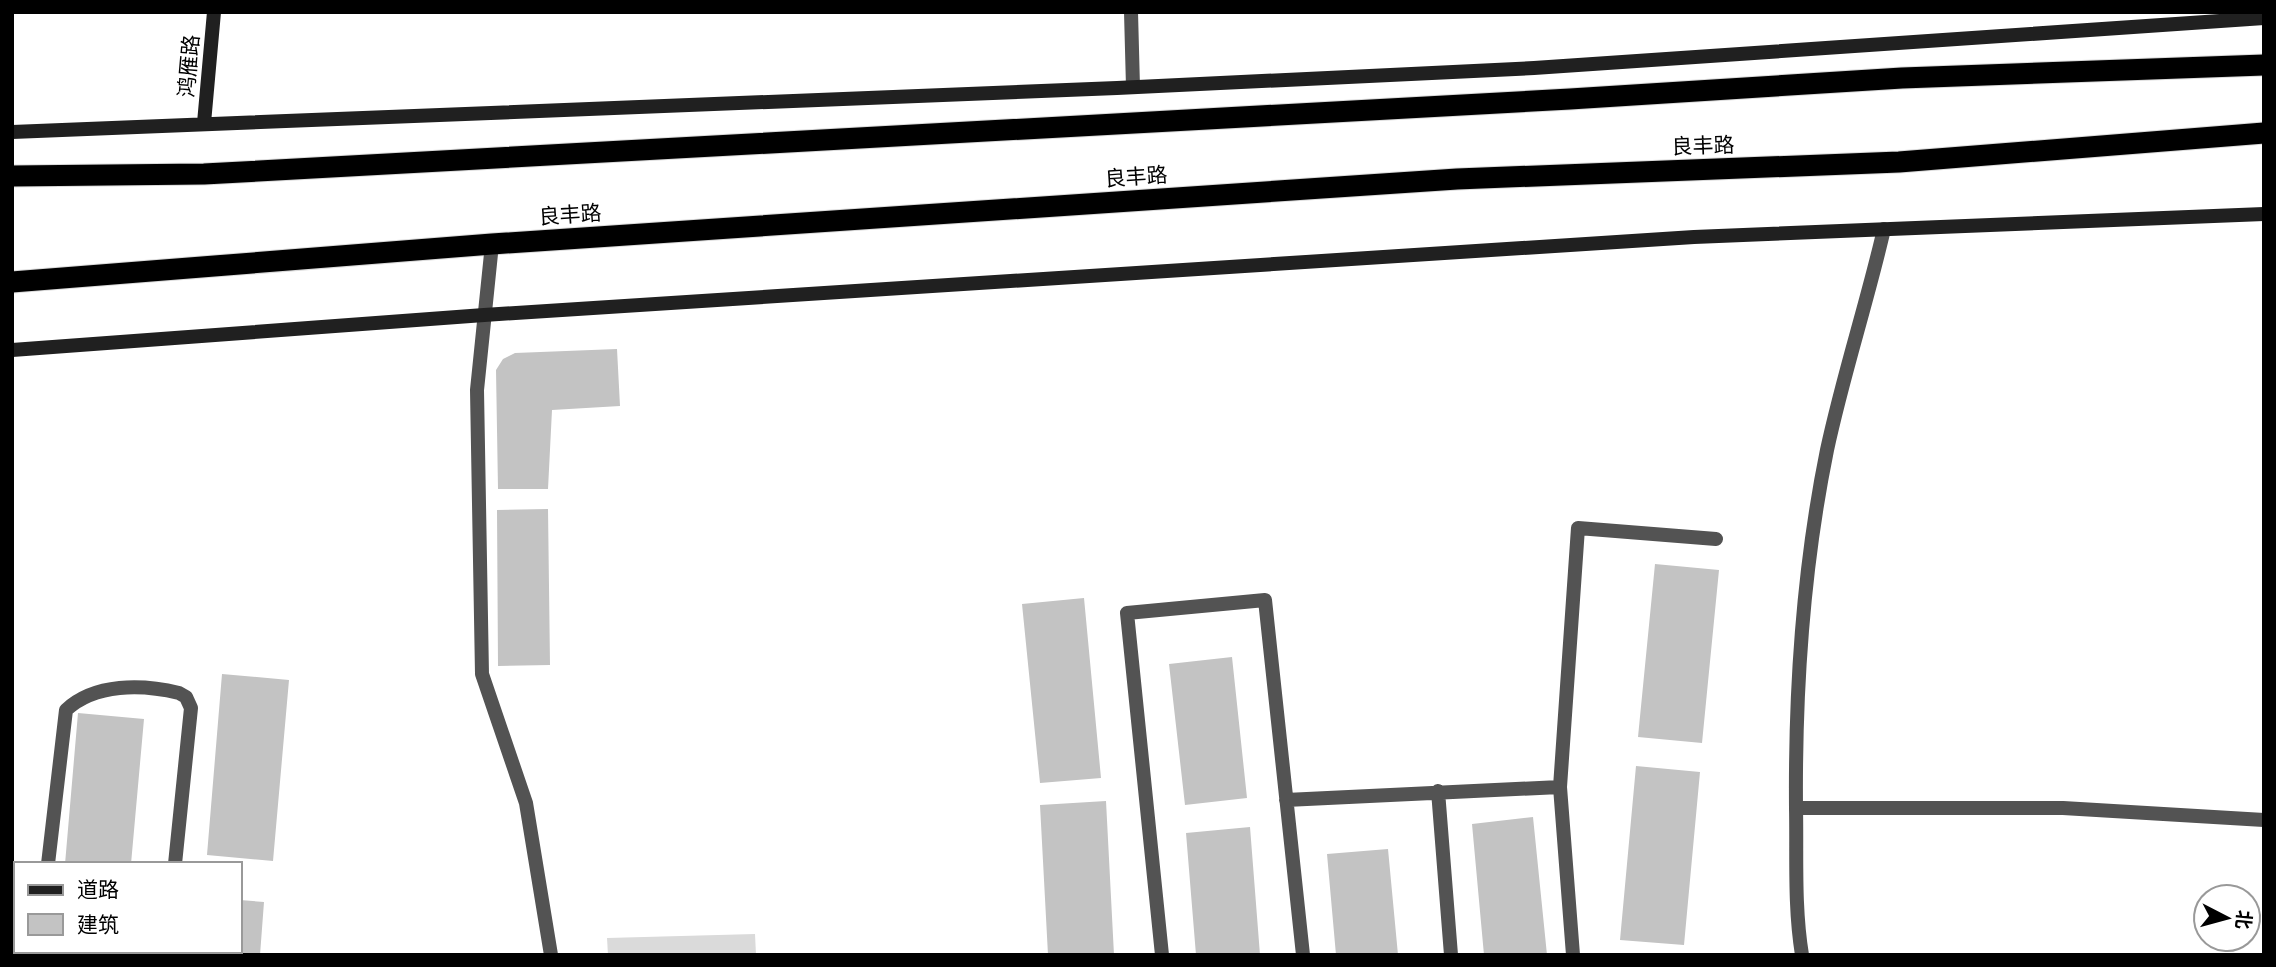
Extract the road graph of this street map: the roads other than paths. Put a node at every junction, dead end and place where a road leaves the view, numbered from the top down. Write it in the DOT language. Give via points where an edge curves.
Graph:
graph roads {
  1 [pos="214,12"];
  2 [pos="1131,12"];
  3 [pos="2264,18"];
  4 [pos="2264,65"];
  5 [pos="1133,87"];
  6 [pos="204,123"];
  7 [pos="12,132"];
  8 [pos="2264,133"];
  9 [pos="12,176"];
  10 [pos="2264,214"];
  11 [pos="1884,229"];
  12 [pos="492,244"];
  13 [pos="12,282"];
  14 [pos="484,315"];
  15 [pos="12,350"];
  16 [pos="1716,539"];
  17 [pos="1560,787"];
  18 [pos="1438,791"];
  19 [pos="1286,800"];
  20 [pos="1796,808"];
  21 [pos="2264,820"];
  22 [pos="48,862"];
  23 [pos="175,862"];
  24 [pos="1800,954"];
  25 [pos="551,955"];
  26 [pos="1162,955"];
  27 [pos="1303,955"];
  28 [pos="1451,955"];
  29 [pos="1573,955"];
  1 -- 6 [label="street, 鸿雁路"];
  2 -- 5 [label="street"];
  3 -- 5 [label="street" via="1534,68"];
  4 -- 9 [label="highway" via="1902,78 204,174"];
  5 -- 6 [label="street"];
  6 -- 7 [label="street"];
  8 -- 12 [label="highway, 良丰路" via="1899,162 1457,179"];
  10 -- 11 [label="street"];
  11 -- 14 [label="street" via="1694,237"];
  11 -- 20 [label="street" via="1827,450 1811,542 1795,728"];
  12 -- 13 [label="highway, 良丰路"];
  12 -- 14 [label="street"];
  14 -- 15 [label="street"];
  14 -- 25 [label="street" via="477,390 482,674 526,803"];
  16 -- 17 [label="street" via="1578,528"];
  17 -- 18 [label="street"];
  17 -- 29 [label="street"];
  18 -- 19 [label="street"];
  18 -- 28 [label="street"];
  19 -- 26 [label="street" via="1265,600 1127,613"];
  19 -- 27 [label="street"];
  20 -- 21 [label="street" via="2063,808"];
  20 -- 24 [label="street"];
  22 -- 23 [label="street" via="66,710 85,695 123,688 179,693 191,708"];
}
